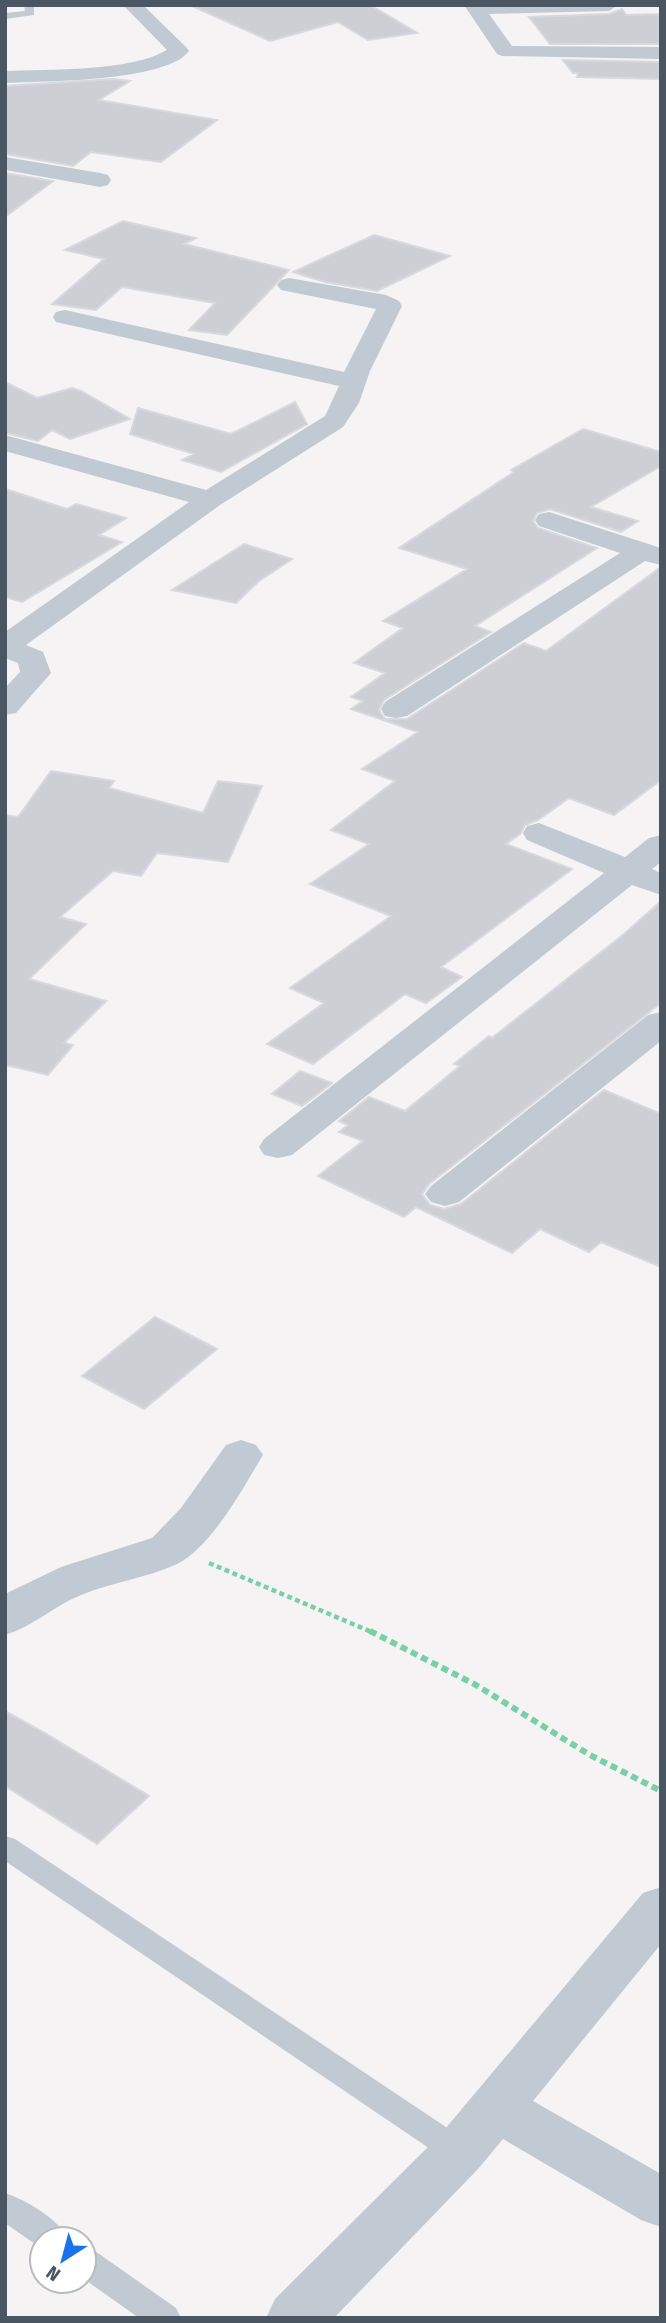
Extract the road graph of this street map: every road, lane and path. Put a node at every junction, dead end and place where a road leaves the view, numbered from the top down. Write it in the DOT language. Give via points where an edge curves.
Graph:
graph roads {
  1 [pos="29,5"];
  2 [pos="132,5"];
  3 [pos="609,5"];
  4 [pos="474,7"];
  5 [pos="5,16"];
  6 [pos="661,53"];
  7 [pos="5,77"];
  8 [pos="5,163"];
  9 [pos="100,180"];
  10 [pos="289,285"];
  11 [pos="65,317"];
  12 [pos="354,382"];
  13 [pos="5,443"];
  14 [pos="211,499"];
  15 [pos="549,520"];
  16 [pos="651,554"];
  17 [pos="5,646"];
  18 [pos="5,706"];
  19 [pos="396,709"];
  20 [pos="539,833"];
  21 [pos="661,845"];
  22 [pos="645,879"];
  23 [pos="661,1023"];
  24 [pos="278,1147"];
  25 [pos="445,1194"];
  26 [pos="241,1455"];
  27 [pos="170,1547"];
  28 [pos="5,1618"];
  29 [pos="661,1791"];
  30 [pos="5,1847"];
  31 [pos="661,1907"];
  32 [pos="498,2108"];
  33 [pos="459,2152"];
  34 [pos="661,2203"];
  35 [pos="5,2206"];
  36 [pos="32,2225"];
  37 [pos="98,2271"];
  38 [pos="165,2318"];
  39 [pos="295,2318"];
  1 -- 5 [label="lane" via="30,13"];
  2 -- 7 [label="street" via="179,51 176,54 106,71"];
  3 -- 4 [label="street"];
  4 -- 6 [label="street" via="504,50"];
  8 -- 9 [label="street"];
  10 -- 12 [label="street" via="390,306"];
  11 -- 12 [label="street"];
  12 -- 14 [label="street" via="334,421"];
  13 -- 14 [label="street"];
  14 -- 17 [label="street"];
  15 -- 16 [label="street"];
  16 -- 19 [label="street"];
  17 -- 18 [label="street" via="32,658 36,673"];
  20 -- 22 [label="street"];
  21 -- 22 [label="street"];
  22 -- 24 [label="street"];
  23 -- 25 [label="street"];
  26 -- 27 [label="street"];
  27 -- 28 [label="street" via="142,1561 104,1569 58,1587"];
  27 -- 29 [label="path" via="383,1638"];
  30 -- 33 [label="lane"];
  31 -- 32 [label="street"];
  32 -- 33 [label="street"];
  32 -- 34 [label="street"];
  33 -- 39 [label="street"];
  35 -- 36 [label="lane"];
  37 -- 38 [label="lane"];
}
